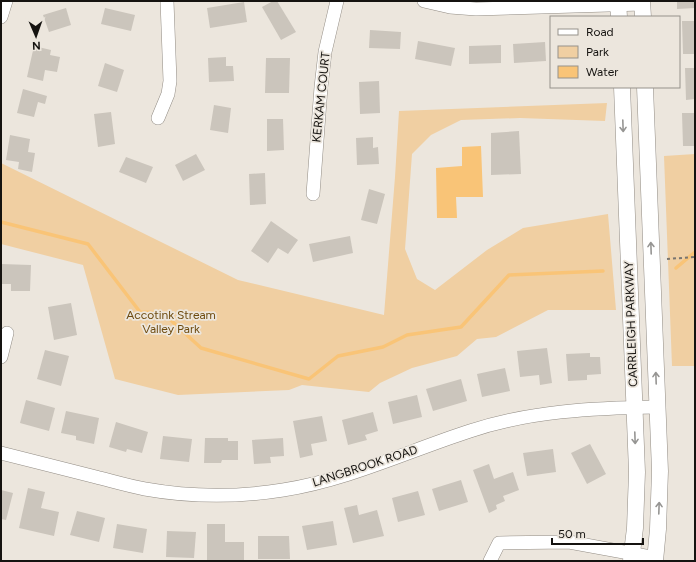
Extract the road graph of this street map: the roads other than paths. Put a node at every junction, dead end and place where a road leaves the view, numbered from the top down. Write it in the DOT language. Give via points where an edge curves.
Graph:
graph roads {
  1 [pos="6,1"];
  2 [pos="167,1"];
  3 [pos="337,1"];
  4 [pos="424,1"];
  5 [pos="643,7"];
  6 [pos="619,8"];
  7 [pos="1,17"];
  8 [pos="622,88"];
  9 [pos="645,88"];
  10 [pos="158,118"];
  11 [pos="313,194"];
  12 [pos="7,333"];
  13 [pos="1,357"];
  14 [pos="657,406"];
  15 [pos="634,407"];
  16 [pos="1,453"];
  17 [pos="632,557"];
  18 [pos="655,560"];
  19 [pos="490,561"];
  1 -- 7 [label="street"];
  2 -- 10 [label="street" via="170,81 168,94"];
  3 -- 11 [label="street, KERKAM COURT" via="325,52"];
  4 -- 6 [label="street" via="476,9"];
  5 -- 6 [label="street"];
  8 -- 15 [label="street, CARRLEIGH PARKWAY, one-way"];
  14 -- 9 [label="street, CARRLEIGH PARKWAY, one-way"];
  12 -- 13 [label="street"];
  14 -- 15 [label="street, LANGBROOK ROAD"];
  18 -- 14 [label="street, CARRLEIGH PARKWAY, one-way" via="660,485"];
  15 -- 16 [label="street, LANGBROOK ROAD" via="576,410 499,423 325,481 283,490 240,494 198,495 146,489"];
  15 -- 17 [label="street, CARRLEIGH PARKWAY, one-way" via="636,499"];
  17 -- 18 [label="street"];
  17 -- 19 [label="street" via="569,542 499,543"];
}
